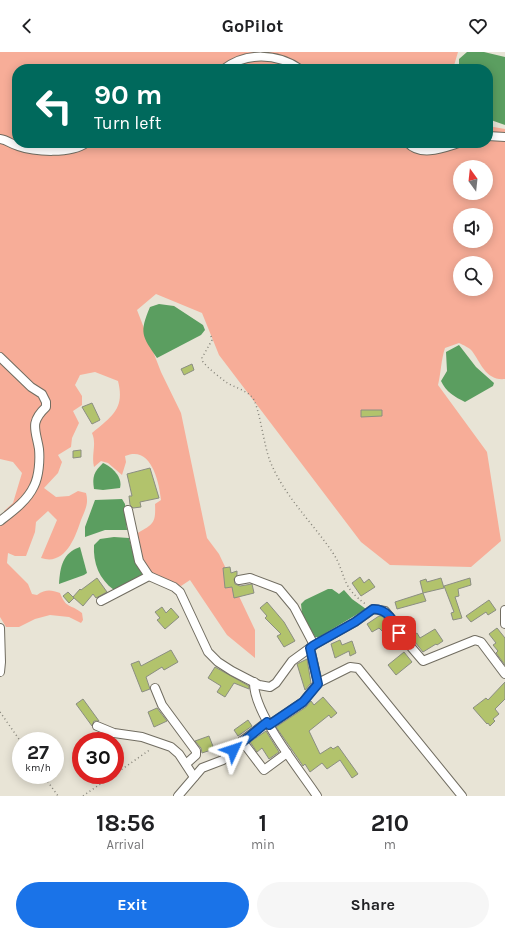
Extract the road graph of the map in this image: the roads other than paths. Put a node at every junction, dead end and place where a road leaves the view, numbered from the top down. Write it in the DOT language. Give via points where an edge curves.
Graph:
graph roads {
  1 [pos="232,64"];
  2 [pos="289,64"];
  3 [pos="493,136"];
  4 [pos="505,136"];
  5 [pos="0,139"];
  6 [pos="12,144"];
  7 [pos="26,148"];
  8 [pos="71,148"];
  9 [pos="415,148"];
  10 [pos="440,148"];
  11 [pos="0,357"];
  12 [pos="128,510"];
  13 [pos="0,521"];
  14 [pos="149,576"];
  15 [pos="239,580"];
  16 [pos="101,601"];
  17 [pos="505,610"];
  18 [pos="505,624"];
  19 [pos="0,628"];
  20 [pos="312,646"];
  21 [pos="0,672"];
  22 [pos="505,674"];
  23 [pos="254,682"];
  24 [pos="318,684"];
  25 [pos="155,688"];
  26 [pos="268,724"];
  27 [pos="97,726"];
  28 [pos="242,741"];
  29 [pos="288,753"];
  30 [pos="186,764"];
  31 [pos="194,777"];
  32 [pos="178,796"];
  33 [pos="317,796"];
  34 [pos="462,796"];
  1 -- 2 [label="street" via="244,57 264,56"];
  3 -- 4 [label="street"];
  5 -- 6 [label="street"];
  7 -- 8 [label="street" via="39,151 62,151"];
  9 -- 10 [label="street" via="429,151"];
  11 -- 13 [label="street" via="30,387 42,394 46,402 46,407 38,414 34,427 39,448 35,485 22,503"];
  12 -- 14 [label="street" via="139,561"];
  14 -- 16 [label="street"];
  14 -- 23 [label="street" via="180,592 208,652 218,662"];
  15 -- 20 [label="street" via="250,578 279,589 294,607"];
  17 -- 18 [label="street"];
  19 -- 21 [label="street"];
  20 -- 22 [label="street" via="373,609 385,611 399,633 423,661 475,640 480,642"];
  20 -- 23 [label="street" via="292,661 276,683 270,686"];
  20 -- 24 [label="street"];
  23 -- 26 [label="street"];
  24 -- 26 [label="street" via="303,702"];
  24 -- 34 [label="street" via="350,667 358,668"];
  25 -- 30 [label="street" via="162,705 196,751 196,755"];
  26 -- 28 [label="street"];
  26 -- 29 [label="street"];
  27 -- 30 [label="street" via="114,733 142,737 171,747"];
  28 -- 29 [label="street" via="264,770"];
  28 -- 31 [label="street" via="223,760 202,768"];
  29 -- 33 [label="street"];
  30 -- 31 [label="street"];
  31 -- 32 [label="street"];
}
